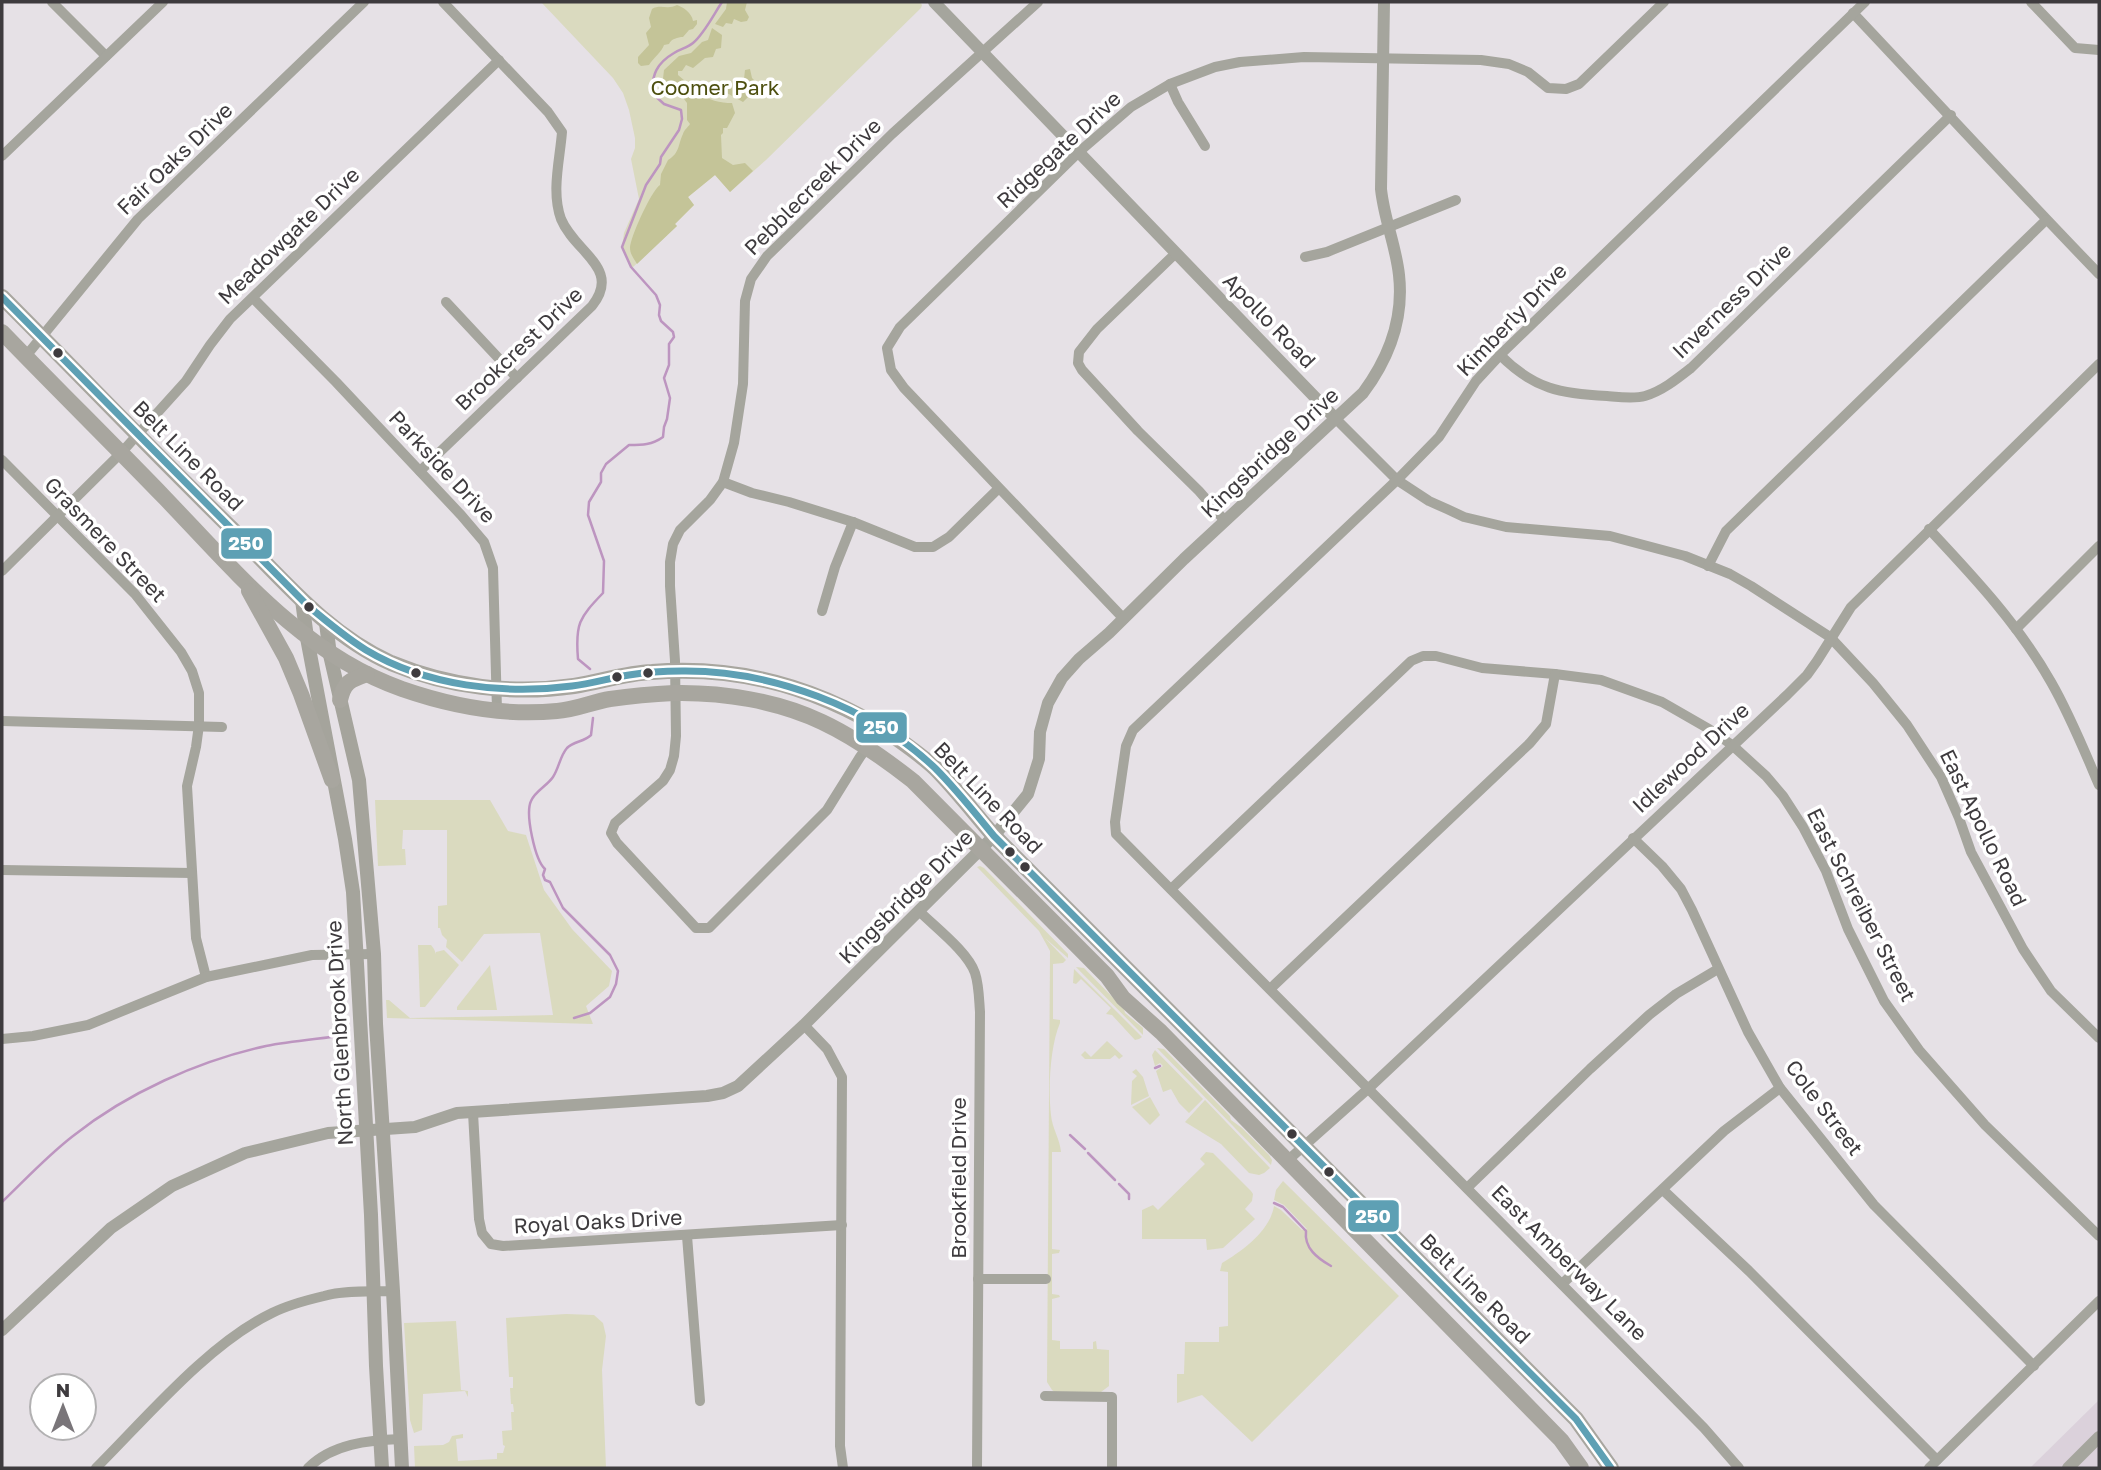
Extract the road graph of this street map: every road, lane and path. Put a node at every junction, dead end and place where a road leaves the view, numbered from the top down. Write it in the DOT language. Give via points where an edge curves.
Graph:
graph roads {
  1 [pos="52,2"];
  2 [pos="163,2"];
  3 [pos="365,2"];
  4 [pos="443,2"];
  5 [pos="934,2"];
  6 [pos="1038,2"];
  7 [pos="1384,2"];
  8 [pos="1664,2"];
  9 [pos="1865,2"];
  10 [pos="2032,2"];
  11 [pos="1853,13"];
  12 [pos="2099,50"];
  13 [pos="983,52"];
  14 [pos="106,56"];
  15 [pos="1384,58"];
  16 [pos="499,60"];
  17 [pos="1170,84"];
  18 [pos="1951,115"];
  19 [pos="1205,146"];
  20 [pos="1080,152"];
  21 [pos="2,156"];
  22 [pos="1456,200"];
  23 [pos="2046,220"];
  24 [pos="1387,227"];
  25 [pos="1176,253"];
  26 [pos="1305,257"];
  27 [pos="2099,274"];
  28 [pos="2,297"];
  29 [pos="253,298"];
  30 [pos="446,302"];
  31 [pos="2,332"];
  32 [pos="42,337"];
  33 [pos="1500,355"];
  34 [pos="26,356"];
  35 [pos="2099,364"];
  36 [pos="517,378"];
  37 [pos="1335,418"];
  38 [pos="136,435"];
  39 [pos="121,453"];
  40 [pos="2,460"];
  41 [pos="421,471"];
  42 [pos="1397,480"];
  43 [pos="723,482"];
  44 [pos="998,489"];
  45 [pos="57,517"];
  46 [pos="1225,521"];
  47 [pos="853,522"];
  48 [pos="1929,529"];
  49 [pos="2099,546"];
  50 [pos="1709,566"];
  51 [pos="2,571"];
  52 [pos="241,576"];
  53 [pos="302,600"];
  54 [pos="822,611"];
  55 [pos="1124,619"];
  56 [pos="326,623"];
  57 [pos="2016,629"];
  58 [pos="1830,637"];
  59 [pos="307,638"];
  60 [pos="330,655"];
  61 [pos="675,671"];
  62 [pos="367,674"];
  63 [pos="1555,674"];
  64 [pos="496,690"];
  65 [pos="676,693"];
  66 [pos="340,700"];
  67 [pos="497,710"];
  68 [pos="2,720"];
  69 [pos="199,725"];
  70 [pos="222,727"];
  71 [pos="881,728"];
  72 [pos="1133,730"];
  73 [pos="1732,745"];
  74 [pos="867,748"];
  75 [pos="332,780"];
  76 [pos="2099,785"];
  77 [pos="994,836"];
  78 [pos="1633,838"];
  79 [pos="981,849"];
  80 [pos="2,870"];
  81 [pos="192,873"];
  82 [pos="1171,889"];
  83 [pos="919,911"];
  84 [pos="374,954"];
  85 [pos="356,955"];
  86 [pos="1718,969"];
  87 [pos="206,977"];
  88 [pos="1270,989"];
  89 [pos="1176,1017"];
  90 [pos="804,1024"];
  91 [pos="1161,1032"];
  92 [pos="2099,1038"];
  93 [pos="2,1039"];
  94 [pos="1369,1088"];
  95 [pos="1780,1088"];
  96 [pos="473,1113"];
  97 [pos="365,1130"];
  98 [pos="383,1130"];
  99 [pos="1302,1147"];
  100 [pos="1287,1161"];
  101 [pos="1467,1188"];
  102 [pos="1663,1189"];
  103 [pos="842,1225"];
  104 [pos="687,1236"];
  105 [pos="2099,1236"];
  106 [pos="978,1279"];
  107 [pos="1046,1279"];
  108 [pos="1562,1284"];
  109 [pos="393,1291"];
  110 [pos="374,1292"];
  111 [pos="2099,1301"];
  112 [pos="2,1330"];
  113 [pos="2034,1366"];
  114 [pos="1045,1396"];
  115 [pos="700,1401"];
  116 [pos="2099,1437"];
  117 [pos="401,1439"];
  118 [pos="380,1440"];
  119 [pos="1933,1464"];
  120 [pos="96,1468"];
  121 [pos="308,1468"];
  122 [pos="382,1468"];
  123 [pos="402,1468"];
  124 [pos="843,1468"];
  125 [pos="976,1468"];
  126 [pos="1112,1468"];
  127 [pos="1581,1468"];
  128 [pos="1611,1468"];
  129 [pos="1738,1468"];
  130 [pos="2068,1468"];
  1 -- 14 [label="street"];
  2 -- 14 [label="street"];
  3 -- 32 [label="street, Fair Oaks Drive" via="138,219"];
  4 -- 16 [label="street, Brookcrest Drive"];
  5 -- 13 [label="street, Apollo Road"];
  6 -- 13 [label="street, Pebblecreek Drive"];
  7 -- 15 [label="street, Kingsbridge Drive"];
  8 -- 15 [label="street, Ridgegate Drive" via="1579,84 1566,89 1548,88 1509,64"];
  9 -- 11 [label="street, Kimberly Drive"];
  10 -- 12 [label="street" via="2075,48"];
  11 -- 18 [label="street"];
  11 -- 33 [label="street, Kimberly Drive"];
  13 -- 20 [label="street, Apollo Road"];
  13 -- 43 [label="street, Pebblecreek Drive" via="767,256 751,279 745,301 743,384"];
  14 -- 21 [label="street"];
  15 -- 17 [label="street, Ridgegate Drive" via="1240,62"];
  15 -- 24 [label="street, Kingsbridge Drive" via="1381,189"];
  16 -- 29 [label="street, Meadowgate Drive"];
  16 -- 36 [label="street, Brookcrest Drive" via="562,132 557,197 561,218 603,276 600,296 592,306"];
  17 -- 19 [label="street"];
  17 -- 20 [label="street, Ridgegate Drive" via="1131,107"];
  18 -- 23 [label="street"];
  18 -- 33 [label="street, Inverness Drive" via="1670,384 1644,396 1567,393 1517,372"];
  20 -- 25 [label="street, Apollo Road"];
  20 -- 44 [label="street, Ridgegate Drive" via="900,327 887,348 891,370 904,388"];
  22 -- 24 [label="street"];
  23 -- 27 [label="street"];
  23 -- 50 [label="street" via="1726,531"];
  24 -- 26 [label="street"];
  24 -- 37 [label="street, Kingsbridge Drive" via="1399,275 1394,335 1386,358 1363,393"];
  25 -- 37 [label="street, Apollo Road"];
  25 -- 46 [label="street" via="1097,329 1079,352 1078,363"];
  28 -- 32 [label="main road, Belt Line Road"];
  29 -- 38 [label="street, Meadowgate Drive"];
  29 -- 41 [label="street, Parkside Drive"];
  30 -- 36 [label="street"];
  31 -- 34 [label="main road, Belt Line Road"];
  32 -- 34 [label="street, Fair Oaks Drive"];
  32 -- 38 [label="main road, Belt Line Road"];
  33 -- 42 [label="street, Kimberly Drive" via="1476,381 1440,437"];
  34 -- 39 [label="main road, Belt Line Road"];
  35 -- 48 [label="street, Idlewood Drive"];
  36 -- 41 [label="street, Brookcrest Drive"];
  37 -- 42 [label="street, Apollo Road"];
  37 -- 46 [label="street, Kingsbridge Drive"];
  38 -- 39 [label="street, Meadowgate Drive"];
  38 -- 53 [label="main road, Belt Line Road"];
  39 -- 45 [label="street, Meadowgate Drive"];
  39 -- 52 [label="main road, Belt Line Road"];
  40 -- 45 [label="street, Grasmere Street"];
  41 -- 64 [label="street, Parkside Drive" via="484,542 493,568"];
  42 -- 50 [label="street, Apollo Road" via="1429,501 1486,523 1621,538"];
  42 -- 72 [label="street, Kimberly Drive"];
  43 -- 47 [label="street"];
  43 -- 61 [label="street, Pebblecreek Drive" via="673,544 670,586"];
  44 -- 47 [label="street" via="933,547 915,547"];
  44 -- 55 [label="street, Ridgegate Drive"];
  45 -- 51 [label="street, Meadowgate Drive"];
  45 -- 69 [label="street, Grasmere Street" via="135,594 181,652 199,693"];
  46 -- 55 [label="street, Kingsbridge Drive"];
  47 -- 54 [label="street"];
  48 -- 57 [label="street"];
  48 -- 58 [label="street, Idlewood Drive" via="1851,607"];
  49 -- 57 [label="street"];
  50 -- 58 [label="street, Apollo Road" via="1751,586"];
  52 -- 59 [label="main road, Belt Line Road"];
  52 -- 75 [label="main road" via="289,665"];
  53 -- 56 [label="main road, Belt Line Road"];
  53 -- 59 [label="main road, North Glenbrook Drive"];
  55 -- 77 [label="street, Kingsbridge Drive" via="1062,678 1048,703 1028,794"];
  56 -- 60 [label="main road, North Glenbrook Drive"];
  56 -- 64 [label="main road, Belt Line Road" via="393,663"];
  57 -- 76 [label="street" via="2050,679"];
  58 -- 73 [label="street, Idlewood Drive" via="1807,675"];
  58 -- 92 [label="street, East Apollo Road" via="1907,725 1941,777 1971,852 2023,949 2051,990"];
  59 -- 60 [label="main road, Belt Line Road"];
  59 -- 75 [label="main road, North Glenbrook Drive"];
  60 -- 62 [label="main road, Belt Line Road"];
  60 -- 66 [label="main road, North Glenbrook Drive"];
  61 -- 64 [label="main road, Belt Line Road" via="573,686"];
  61 -- 65 [label="street, Pebblecreek Drive"];
  61 -- 71 [label="main road, Belt Line Road" via="783,684 827,699"];
  62 -- 66 [label="main road" via="343,686"];
  62 -- 67 [label="main road, Belt Line Road" via="436,699"];
  63 -- 73 [label="street, East Schreiber Street" via="1601,680 1653,698"];
  63 -- 82 [label="street, East Schreiber Street" via="1482,668 1436,656 1410,661"];
  63 -- 88 [label="street" via="1546,724 1530,743"];
  64 -- 67 [label="street, Parkside Drive"];
  65 -- 67 [label="main road, Belt Line Road" via="609,699 558,711"];
  65 -- 74 [label="main road, Belt Line Road" via="796,711"];
  65 -- 74 [label="street, Pebblecreek Drive" via="670,770 615,823 611,833 696,928 709,928 827,810"];
  66 -- 84 [label="main road, North Glenbrook Drive" via="359,780"];
  68 -- 69 [label="street"];
  69 -- 70 [label="street"];
  69 -- 81 [label="street, Grasmere Street" via="187,786"];
  71 -- 74 [label="street"];
  71 -- 77 [label="main road, Belt Line Road" via="934,767"];
  72 -- 82 [label="street, East Amberway Lane" via="1126,746 1116,834"];
  73 -- 78 [label="street, Idlewood Drive"];
  73 -- 105 [label="street, East Schreiber Street" via="1775,786 1803,827 1884,1001 1919,1050 1985,1125"];
  74 -- 79 [label="main road, Belt Line Road" via="913,780"];
  75 -- 85 [label="main road, North Glenbrook Drive" via="352,878"];
  77 -- 79 [label="street, Kingsbridge Drive"];
  77 -- 89 [label="main road, Belt Line Road"];
  78 -- 86 [label="street, Cole Street" via="1681,889"];
  78 -- 94 [label="street, Idlewood Drive"];
  79 -- 83 [label="street, Kingsbridge Drive"];
  79 -- 91 [label="main road, Belt Line Road"];
  80 -- 81 [label="street"];
  81 -- 87 [label="street, Grasmere Street" via="196,938"];
  82 -- 88 [label="street, East Amberway Lane"];
  83 -- 90 [label="street, Kingsbridge Drive"];
  83 -- 106 [label="street, Brookfield Drive" via="973,966 978,984"];
  84 -- 85 [label="street"];
  84 -- 98 [label="main road, North Glenbrook Drive"];
  85 -- 87 [label="street" via="312,956"];
  85 -- 97 [label="main road, North Glenbrook Drive"];
  86 -- 95 [label="street, Cole Street"];
  86 -- 101 [label="street" via="1649,1015"];
  87 -- 93 [label="street" via="88,1025"];
  88 -- 94 [label="street, East Amberway Lane"];
  89 -- 91 [label="main road"];
  89 -- 99 [label="main road, Belt Line Road"];
  90 -- 96 [label="street, Kingsbridge Drive" via="738,1086 723,1093"];
  90 -- 103 [label="street" via="827,1049 842,1077"];
  91 -- 100 [label="main road, Belt Line Road"];
  94 -- 99 [label="street, Idlewood Drive"];
  94 -- 101 [label="street, East Amberway Lane"];
  95 -- 102 [label="street" via="1724,1131"];
  95 -- 113 [label="street, Cole Street" via="1874,1205"];
  96 -- 98 [label="street, Kingsbridge Drive"];
  96 -- 104 [label="street, Royal Oaks Drive" via="479,1219 491,1244"];
  97 -- 98 [label="street, Kingsbridge Drive"];
  97 -- 110 [label="main road, North Glenbrook Drive"];
  97 -- 112 [label="street, Kingsbridge Drive" via="328,1133 245,1153 173,1186 111,1228"];
  98 -- 109 [label="main road, North Glenbrook Drive"];
  99 -- 100 [label="street, Idlewood Drive"];
  99 -- 128 [label="main road, Belt Line Road" via="1576,1419"];
  100 -- 127 [label="main road, Belt Line Road" via="1560,1440"];
  101 -- 108 [label="street, East Amberway Lane"];
  102 -- 108 [label="street"];
  102 -- 119 [label="street" via="1749,1271"];
  103 -- 104 [label="street, Royal Oaks Drive"];
  103 -- 124 [label="street"];
  104 -- 115 [label="street"];
  106 -- 107 [label="street"];
  106 -- 125 [label="street, Brookfield Drive"];
  108 -- 129 [label="street, East Amberway Lane"];
  109 -- 110 [label="street"];
  109 -- 117 [label="main road, North Glenbrook Drive"];
  110 -- 118 [label="main road, North Glenbrook Drive"];
  110 -- 120 [label="street" via="324,1296 256,1321 192,1371"];
  111 -- 113 [label="street"];
  113 -- 119 [label="street"];
  114 -- 126 [label="street" via="1112,1397"];
  116 -- 130 [label="street"];
  117 -- 118 [label="street"];
  117 -- 123 [label="main road, North Glenbrook Drive"];
  118 -- 121 [label="street" via="333,1451"];
  118 -- 122 [label="main road, North Glenbrook Drive"];
}
